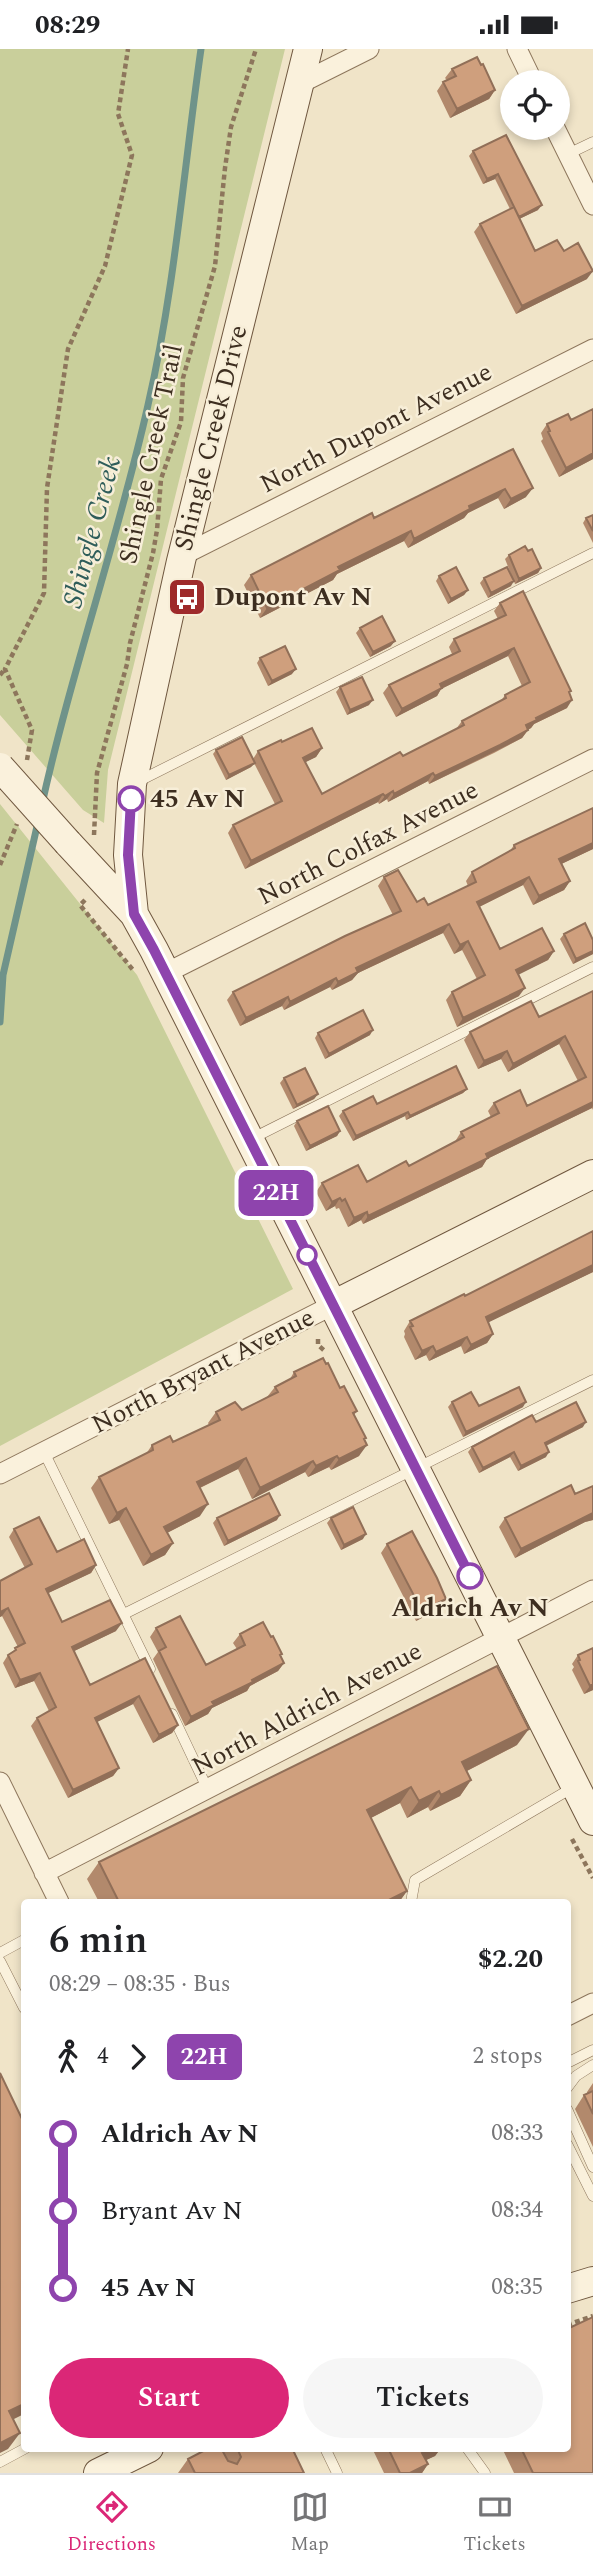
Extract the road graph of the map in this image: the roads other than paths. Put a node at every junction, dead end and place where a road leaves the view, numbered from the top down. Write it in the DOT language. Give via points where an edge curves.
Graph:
graph roads {
  1 [pos="308,49"];
  2 [pos="369,49"];
  3 [pos="517,49"];
  4 [pos="528,70"];
  5 [pos="297,85"];
  6 [pos="561,140"];
  7 [pos="593,142"];
  8 [pos="568,154"];
  9 [pos="593,205"];
  10 [pos="593,349"];
  11 [pos="593,553"];
  12 [pos="183,555"];
  13 [pos="593,759"];
  14 [pos="13,767"];
  15 [pos="132,784"];
  16 [pos="134,914"];
  17 [pos="593,967"];
  18 [pos="166,973"];
  19 [pos="250,1140"];
  20 [pos="593,1174"];
  21 [pos="332,1305"];
  22 [pos="593,1380"];
  23 [pos="44,1452"];
  24 [pos="416,1469"];
  25 [pos="0,1474"];
  26 [pos="593,1590"];
  27 [pos="124,1614"];
  28 [pos="500,1637"];
  29 [pos="153,1675"];
  30 [pos="165,1700"];
  31 [pos="0,1782"];
  32 [pos="208,1790"];
  33 [pos="586,1799"];
  34 [pos="44,1873"];
  35 [pos="57,1899"];
  36 [pos="412,1899"];
  37 [pos="21,1942"];
  38 [pos="0,1953"];
  39 [pos="0,1961"];
  40 [pos="21,2002"];
  41 [pos="593,2003"];
  42 [pos="571,2014"];
  43 [pos="593,2050"];
  44 [pos="571,2061"];
  45 [pos="593,2065"];
  46 [pos="571,2083"];
  47 [pos="571,2118"];
  48 [pos="571,2152"];
  49 [pos="593,2167"];
  50 [pos="593,2196"];
  51 [pos="593,2281"];
  52 [pos="571,2288"];
  53 [pos="21,2451"];
  54 [pos="327,2452"];
  55 [pos="470,2452"];
  56 [pos="135,2458"];
  57 [pos="0,2462"];
  58 [pos="98,2473"];
  59 [pos="337,2473"];
  60 [pos="485,2473"];
  1 -- 5 [label="street, Shingle Creek Drive"];
  2 -- 5 [label="street"];
  3 -- 4 [label="street"];
  5 -- 12 [label="street, Shingle Creek Drive"];
  6 -- 8 [label="street"];
  7 -- 8 [label="lane"];
  8 -- 9 [label="street"];
  10 -- 12 [label="street, North Dupont Avenue"];
  11 -- 15 [label="lane"];
  12 -- 15 [label="street, Shingle Creek Drive"];
  13 -- 18 [label="street, North Colfax Avenue"];
  14 -- 16 [label="street, bridge" via="68,842"];
  15 -- 16 [label="street, Shingle Creek Drive" via="128,855"];
  16 -- 18 [label="street"];
  17 -- 19 [label="lane"];
  18 -- 19 [label="street"];
  19 -- 21 [label="street"];
  20 -- 21 [label="street, North Bryant Avenue"];
  21 -- 23 [label="street, North Bryant Avenue"];
  21 -- 24 [label="street"];
  22 -- 24 [label="lane"];
  23 -- 25 [label="street, North Bryant Avenue"];
  23 -- 27 [label="lane"];
  24 -- 27 [label="lane"];
  24 -- 28 [label="street"];
  26 -- 28 [label="street, North Aldrich Avenue"];
  27 -- 29 [label="lane"];
  28 -- 32 [label="street, North Aldrich Avenue"];
  28 -- 33 [label="street"];
  30 -- 32 [label="lane"];
  31 -- 34 [label="street"];
  32 -- 34 [label="street, North Aldrich Avenue"];
  33 -- 36 [label="lane" via="553,1797 415,1880"];
  34 -- 35 [label="street"];
  37 -- 38 [label="lane"];
  39 -- 40 [label="lane"];
  41 -- 42 [label="street"];
  43 -- 44 [label="lane"];
  45 -- 46 [label="lane"];
  47 -- 49 [label="lane"];
  48 -- 50 [label="lane"];
  51 -- 52 [label="street"];
  53 -- 57 [label="lane"];
  54 -- 59 [label="lane"];
  55 -- 60 [label="lane"];
  56 -- 58 [label="street"];
}
